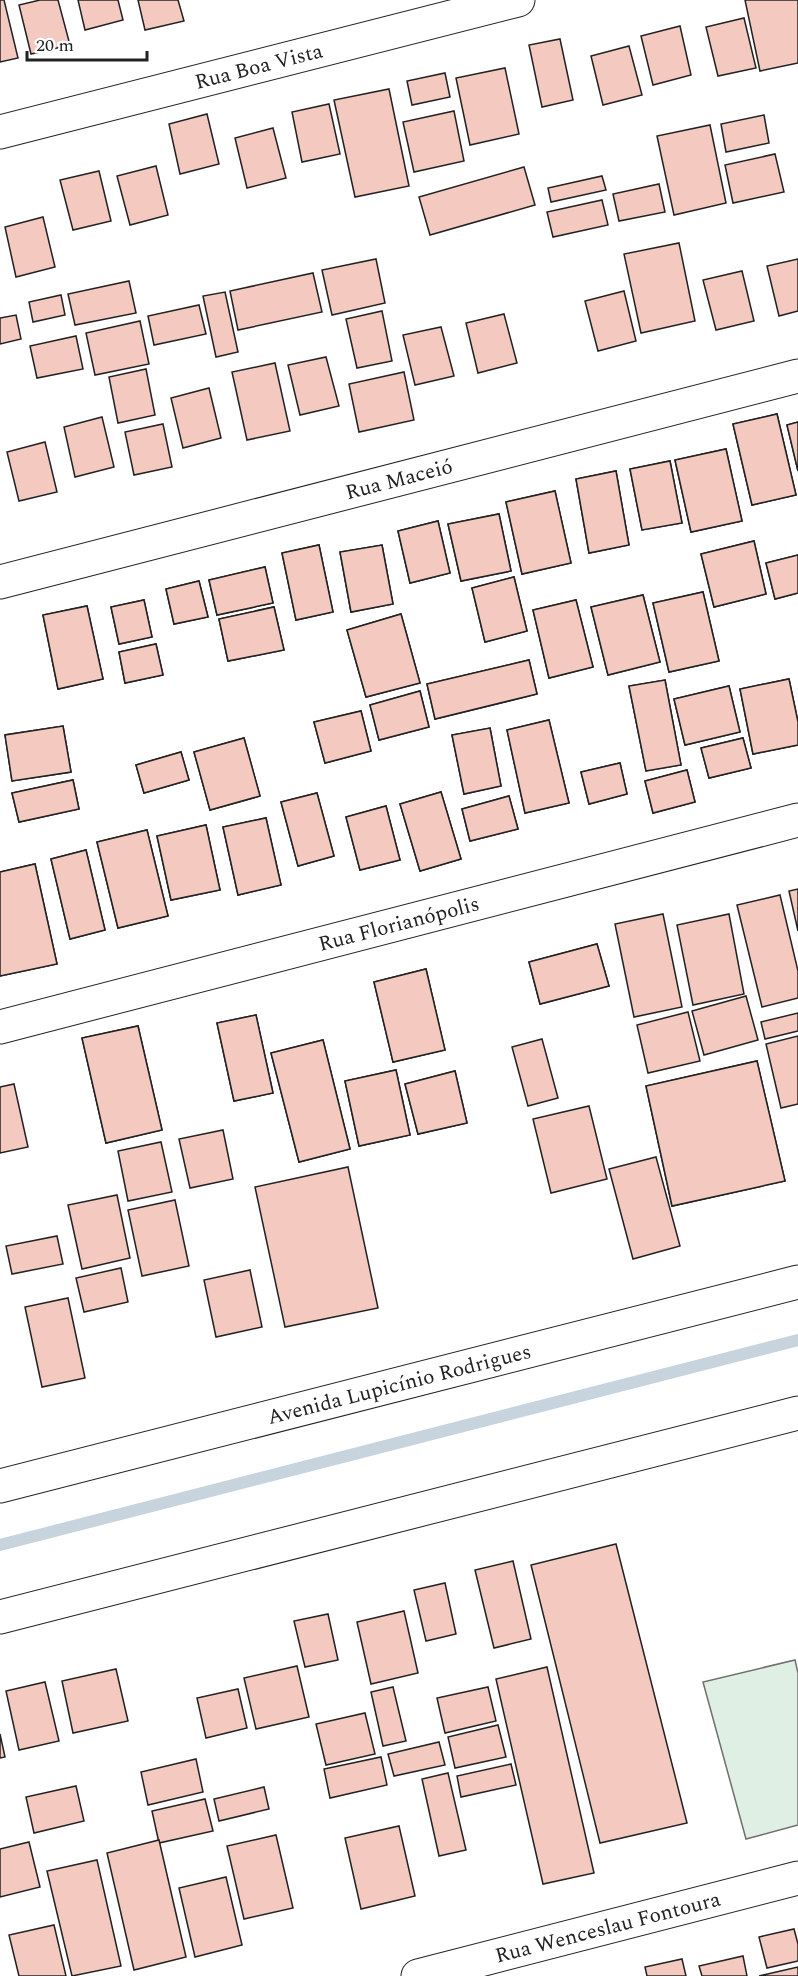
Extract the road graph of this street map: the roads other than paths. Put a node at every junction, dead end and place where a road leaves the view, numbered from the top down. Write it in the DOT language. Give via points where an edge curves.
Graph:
graph roads {
  1 [pos="518,0"];
  2 [pos="0,132"];
  3 [pos="798,376"];
  4 [pos="0,582"];
  5 [pos="798,820"];
  6 [pos="0,1027"];
  7 [pos="798,1282"];
  8 [pos="798,1413"];
  9 [pos="0,1486"];
  10 [pos="0,1617"];
  11 [pos="798,1878"];
  12 [pos="418,1976"];
  1 -- 2 [label="street, Rua Boa Vista"];
  3 -- 4 [label="street, Rua Maceió"];
  5 -- 6 [label="street, Rua Florianópolis"];
  7 -- 9 [label="street, Avenida Lupicínio Rodrigues"];
  8 -- 10 [label="street"];
  11 -- 12 [label="street, Rua Wenceslau Fontoura"];
}
